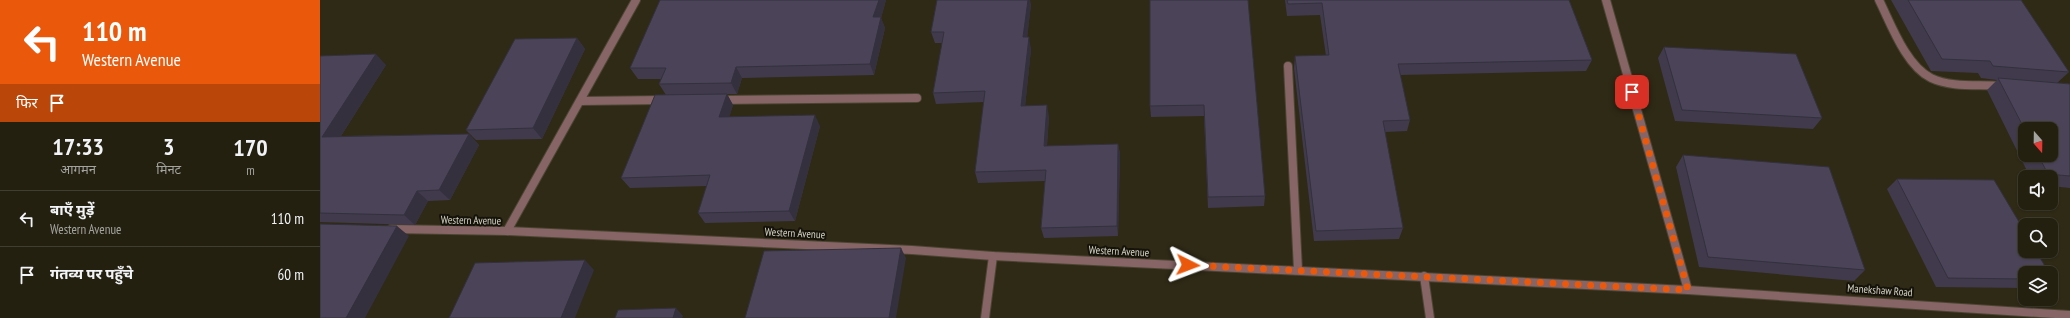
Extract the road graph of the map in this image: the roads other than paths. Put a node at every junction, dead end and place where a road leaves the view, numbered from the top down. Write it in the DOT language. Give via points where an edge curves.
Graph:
graph roads {
  1 [pos="636,0"];
  2 [pos="1606,0"];
  3 [pos="1879,0"];
  4 [pos="1288,66"];
  5 [pos="2006,86"];
  6 [pos="917,98"];
  7 [pos="674,100"];
  8 [pos="714,100"];
  9 [pos="580,101"];
  10 [pos="382,229"];
  11 [pos="507,231"];
  12 [pos="993,256"];
  13 [pos="1298,270"];
  14 [pos="1424,276"];
  15 [pos="1688,290"];
  16 [pos="2070,315"];
  17 [pos="984,318"];
  18 [pos="1430,318"];
  1 -- 9 [label="street"];
  2 -- 15 [label="street"];
  3 -- 5 [label="street" via="1912,62 1925,74 1943,81"];
  4 -- 13 [label="street"];
  6 -- 8 [label="street"];
  7 -- 9 [label="street"];
  9 -- 11 [label="street"];
  10 -- 11 [label="street, Western Avenue"];
  11 -- 12 [label="street, Western Avenue" via="904,249"];
  12 -- 13 [label="street, Western Avenue"];
  12 -- 17 [label="street"];
  13 -- 14 [label="street, Western Avenue"];
  14 -- 15 [label="street, Western Avenue"];
  14 -- 18 [label="street"];
  15 -- 16 [label="street, Manekshaw Road"];
}
